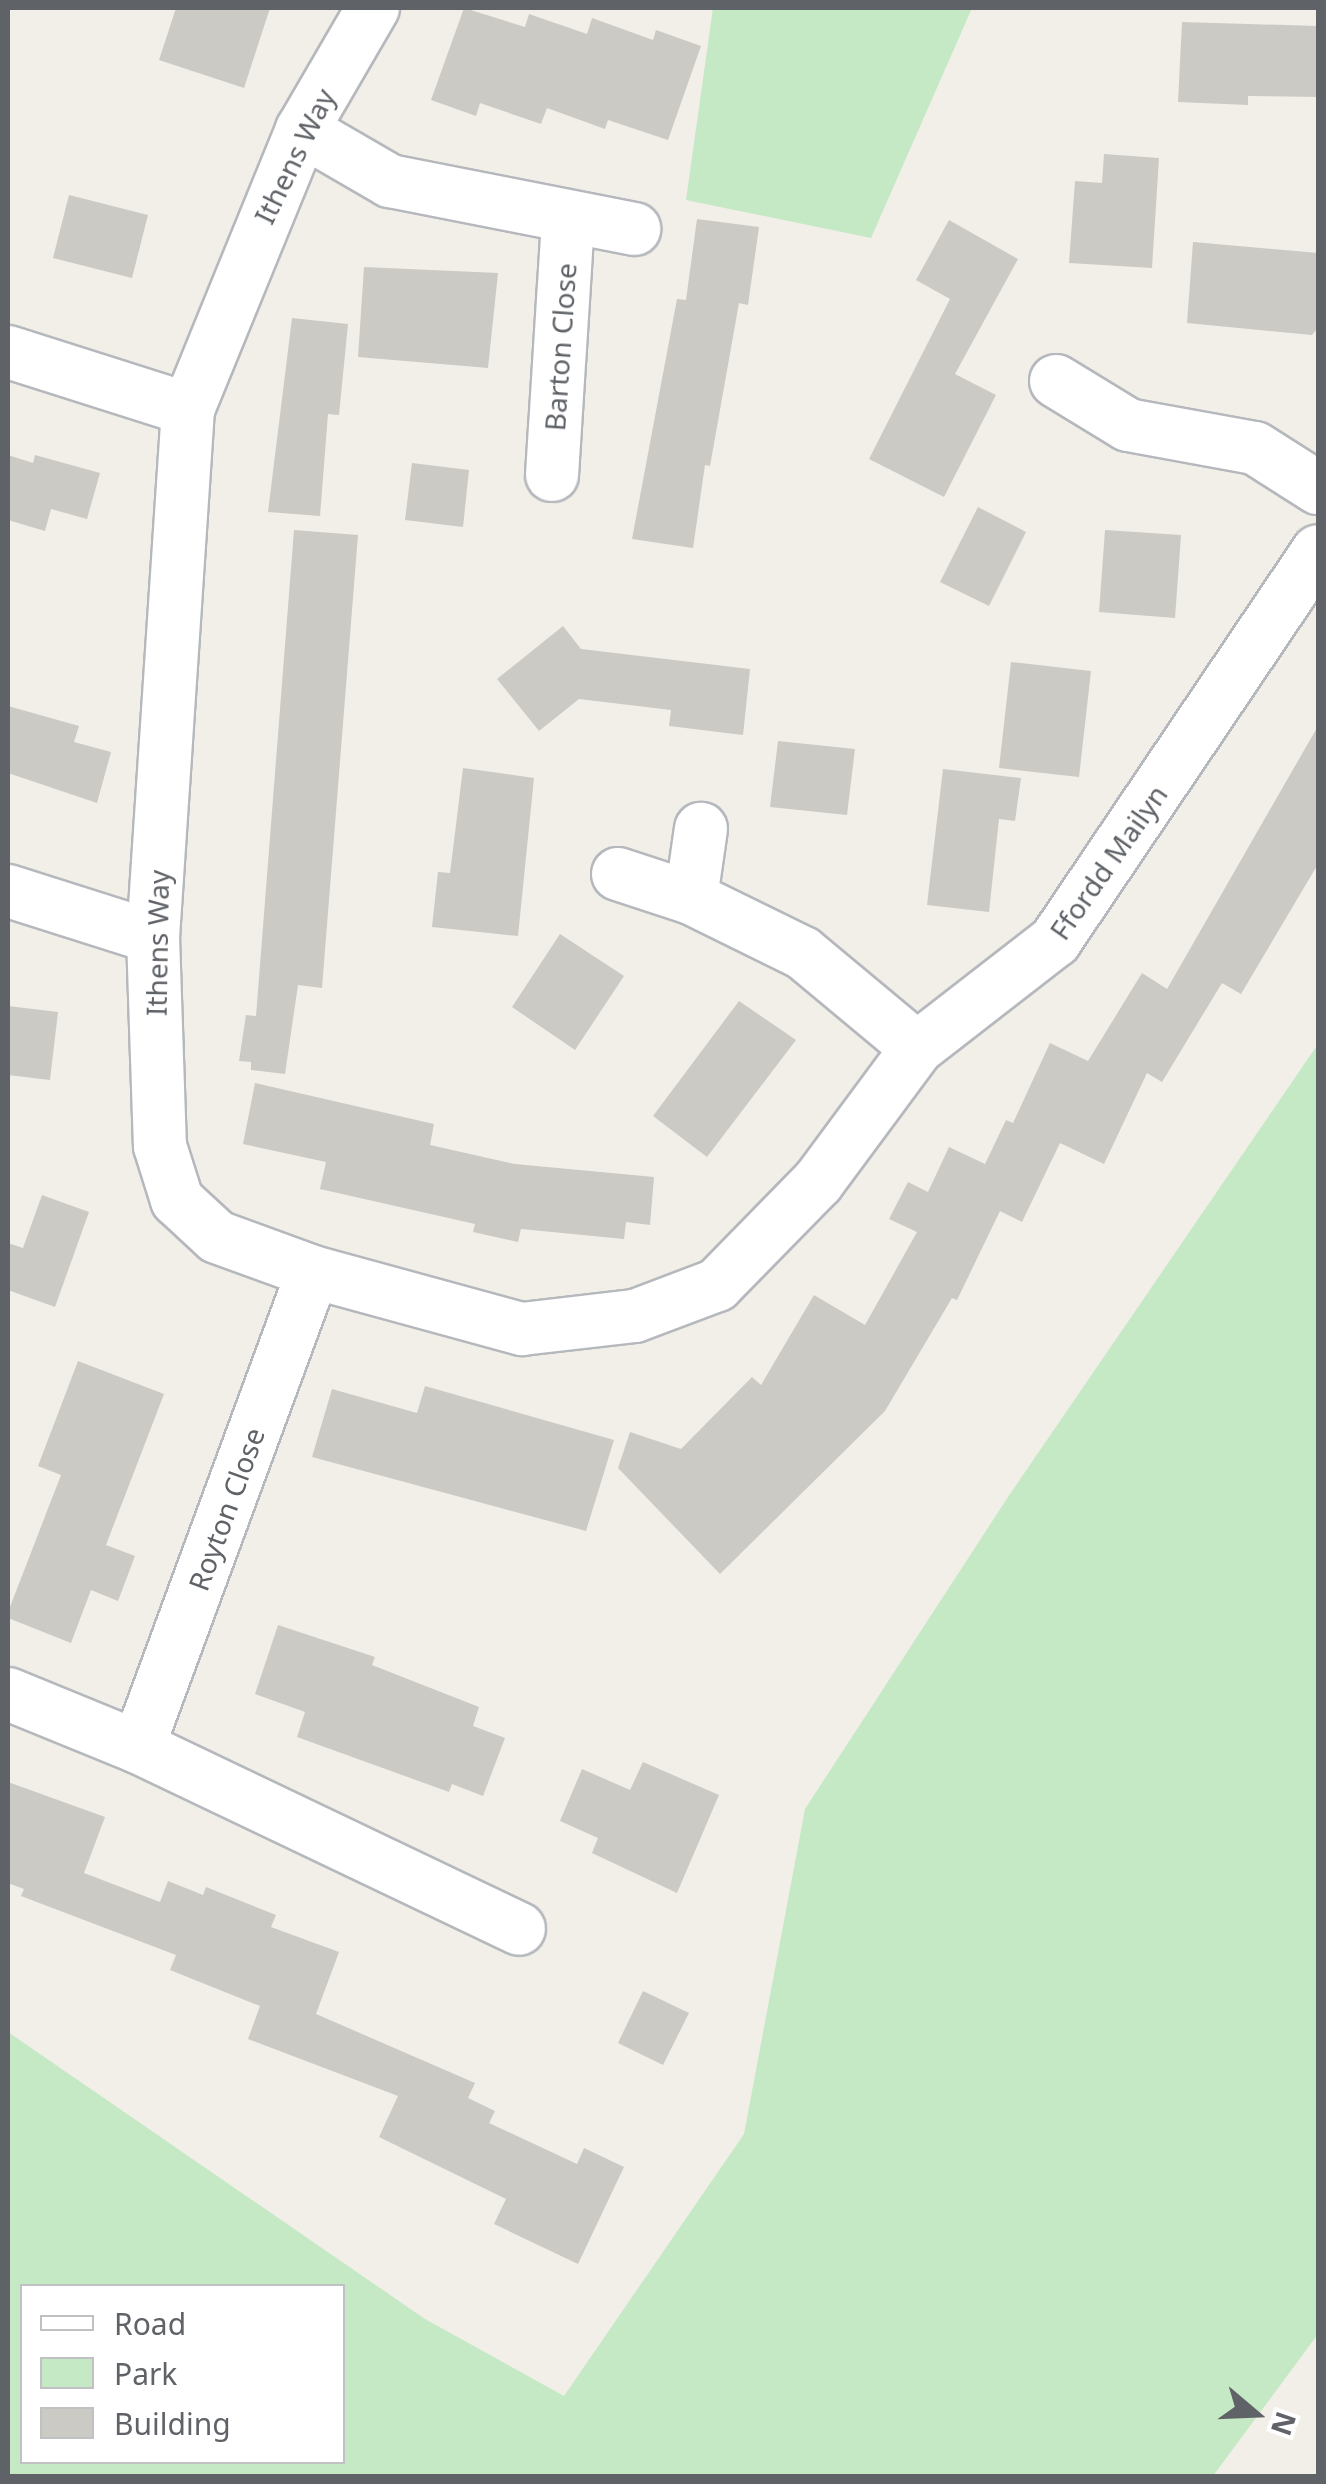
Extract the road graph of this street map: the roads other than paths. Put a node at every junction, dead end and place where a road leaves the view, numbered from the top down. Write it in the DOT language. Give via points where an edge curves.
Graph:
graph roads {
  1 [pos="373,8"];
  2 [pos="302,130"];
  3 [pos="568,218"];
  4 [pos="634,230"];
  5 [pos="8,352"];
  6 [pos="1056,381"];
  7 [pos="188,409"];
  8 [pos="552,475"];
  9 [pos="1318,488"];
  10 [pos="1318,551"];
  11 [pos="702,829"];
  12 [pos="618,874"];
  13 [pos="8,891"];
  14 [pos="691,898"];
  15 [pos="153,937"];
  16 [pos="917,1048"];
  17 [pos="818,1182"];
  18 [pos="313,1272"];
  19 [pos="8,1694"];
  20 [pos="138,1746"];
  21 [pos="520,1928"];
  1 -- 2 [label="street, Ithens Way"];
  2 -- 3 [label="street" via="390,181"];
  2 -- 7 [label="street, Ithens Way"];
  3 -- 4 [label="street"];
  3 -- 8 [label="street, Barton Close"];
  5 -- 7 [label="street"];
  6 -- 9 [label="street" via="1128,425 1254,448"];
  7 -- 15 [label="street, Ithens Way"];
  10 -- 16 [label="street, Ffordd Mailyn" via="1055,941"];
  11 -- 14 [label="street"];
  12 -- 14 [label="street"];
  13 -- 15 [label="street"];
  14 -- 16 [label="street" via="803,953"];
  15 -- 18 [label="street, Ithens Way" via="160,1146 177,1200 218,1237"];
  16 -- 17 [label="street, Ffordd Mailyn"];
  17 -- 18 [label="street, Ithens Way" via="717,1285 635,1316 522,1329"];
  18 -- 20 [label="street, Royton Close"];
  19 -- 20 [label="street"];
  20 -- 21 [label="street"];
}
